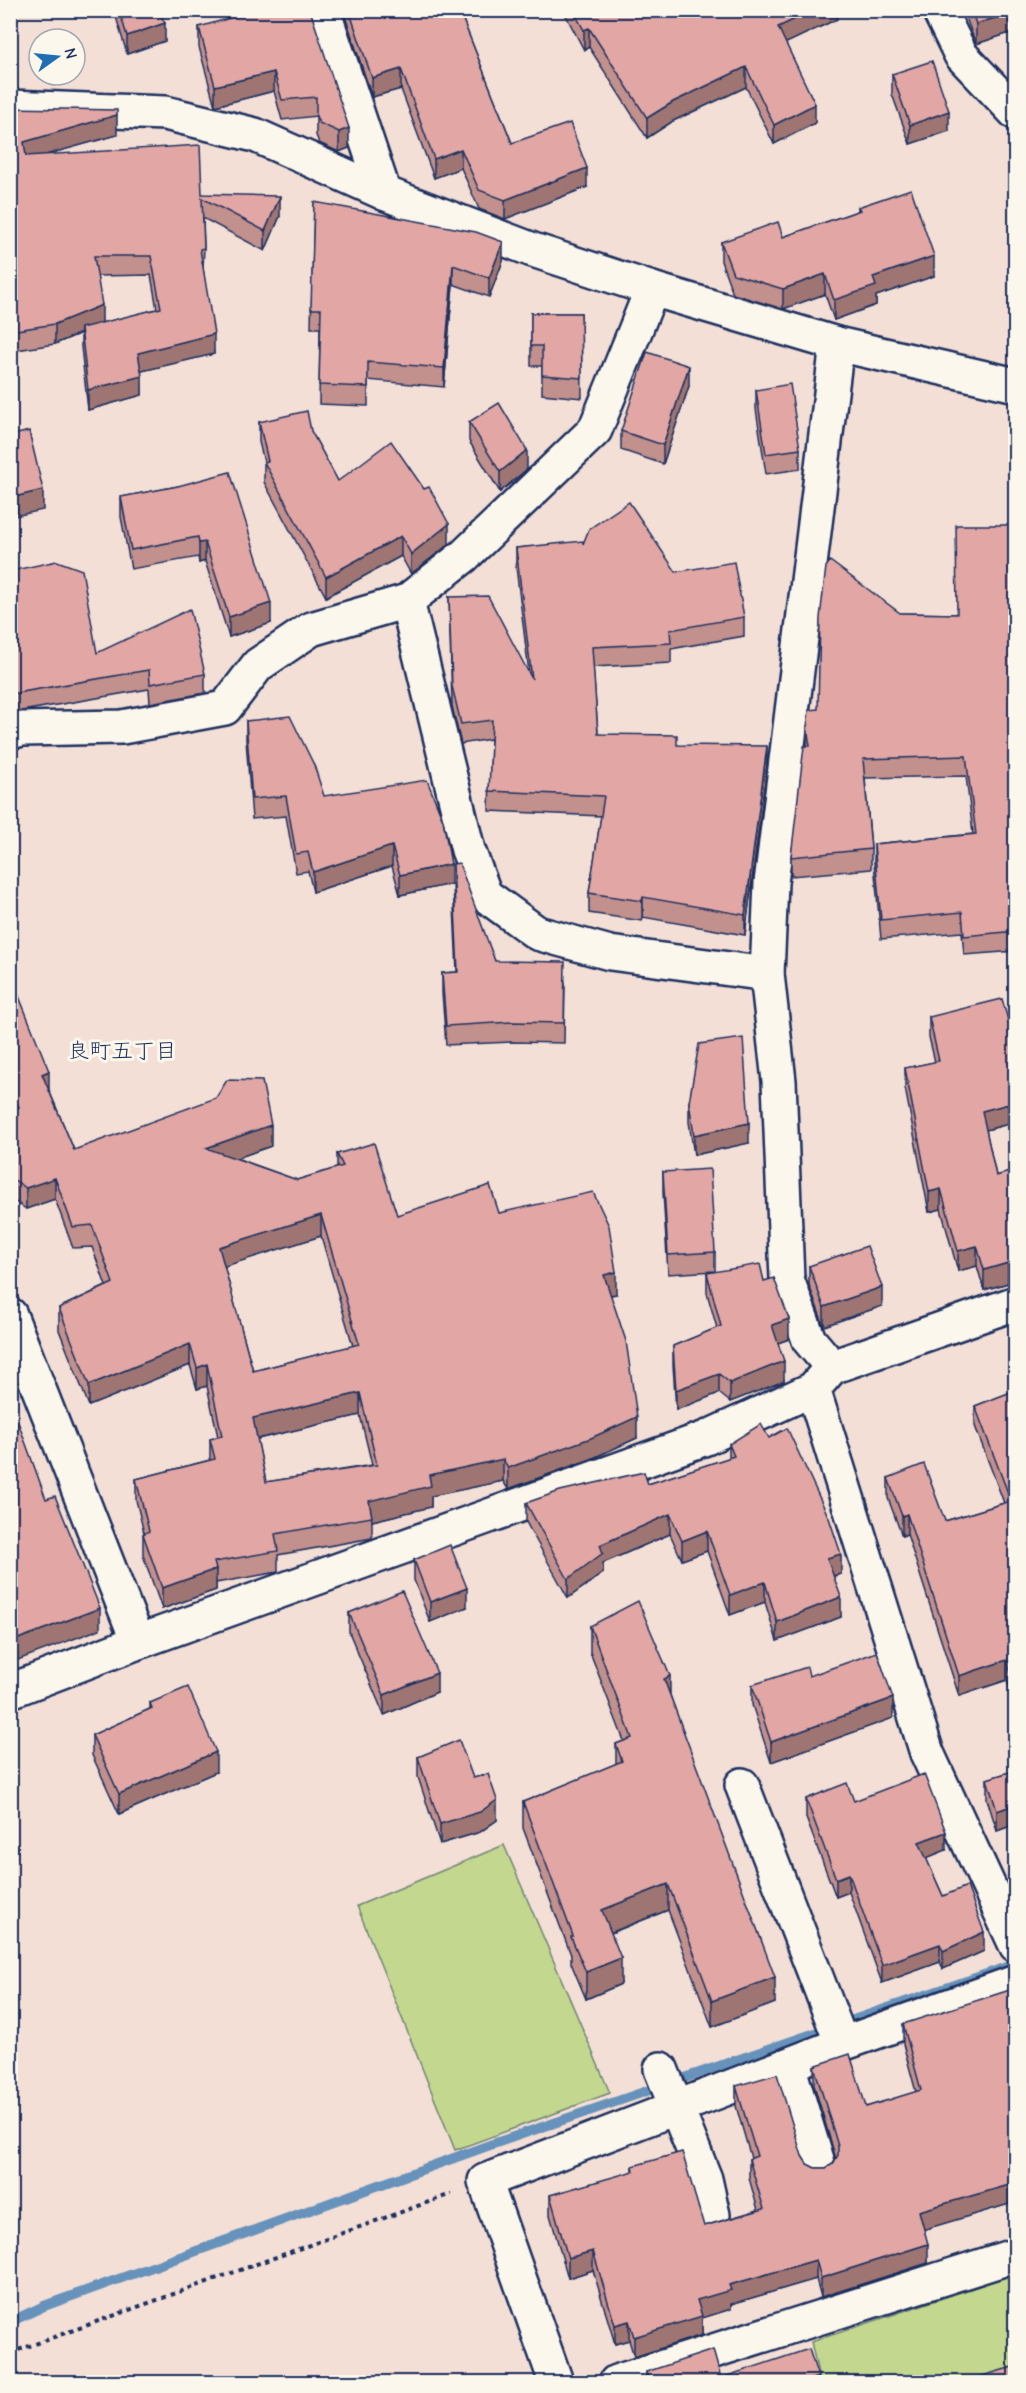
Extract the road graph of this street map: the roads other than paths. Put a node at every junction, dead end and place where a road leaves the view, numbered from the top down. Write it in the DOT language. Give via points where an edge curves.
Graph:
graph roads {
  1 [pos="323,10"];
  2 [pos="939,10"];
  3 [pos="10,107"];
  4 [pos="1016,113"];
  5 [pos="384,193"];
  6 [pos="652,289"];
  7 [pos="837,344"];
  8 [pos="1016,385"];
  9 [pos="407,602"];
  10 [pos="10,732"];
  11 [pos="767,974"];
  12 [pos="1016,1304"];
  13 [pos="13,1327"];
  14 [pos="822,1378"];
  15 [pos="138,1642"];
  16 [pos="10,1691"];
  17 [pos="742,1785"];
  18 [pos="1016,1945"];
  19 [pos="1016,1982"];
  20 [pos="842,2043"];
  21 [pos="788,2065"];
  22 [pos="661,2069"];
  23 [pos="676,2106"];
  24 [pos="820,2170"];
  25 [pos="713,2216"];
  26 [pos="1016,2255"];
  27 [pos="556,2382"];
  28 [pos="616,2382"];
  1 -- 5 [label="street"];
  2 -- 4 [label="street" via="961,55"];
  3 -- 5 [label="street" via="176,116 255,135"];
  5 -- 6 [label="street" via="534,250"];
  6 -- 7 [label="street"];
  6 -- 9 [label="street" via="595,430 464,556"];
  7 -- 8 [label="street"];
  7 -- 11 [label="street" via="771,883"];
  9 -- 10 [label="street" via="311,629 258,665 225,708 122,727"];
  9 -- 11 [label="street" via="468,850 485,895 537,933 610,953"];
  11 -- 14 [label="street" via="779,1081 787,1279"];
  12 -- 14 [label="street"];
  13 -- 15 [label="street"];
  14 -- 15 [label="street" via="706,1438"];
  14 -- 18 [label="street" via="927,1753"];
  15 -- 16 [label="street"];
  17 -- 20 [label="street"];
  19 -- 20 [label="street"];
  20 -- 21 [label="street"];
  21 -- 23 [label="street"];
  21 -- 24 [label="street"];
  22 -- 23 [label="street"];
  23 -- 25 [label="street" via="705,2179"];
  23 -- 27 [label="street" via="485,2181"];
  26 -- 28 [label="street"];
}
